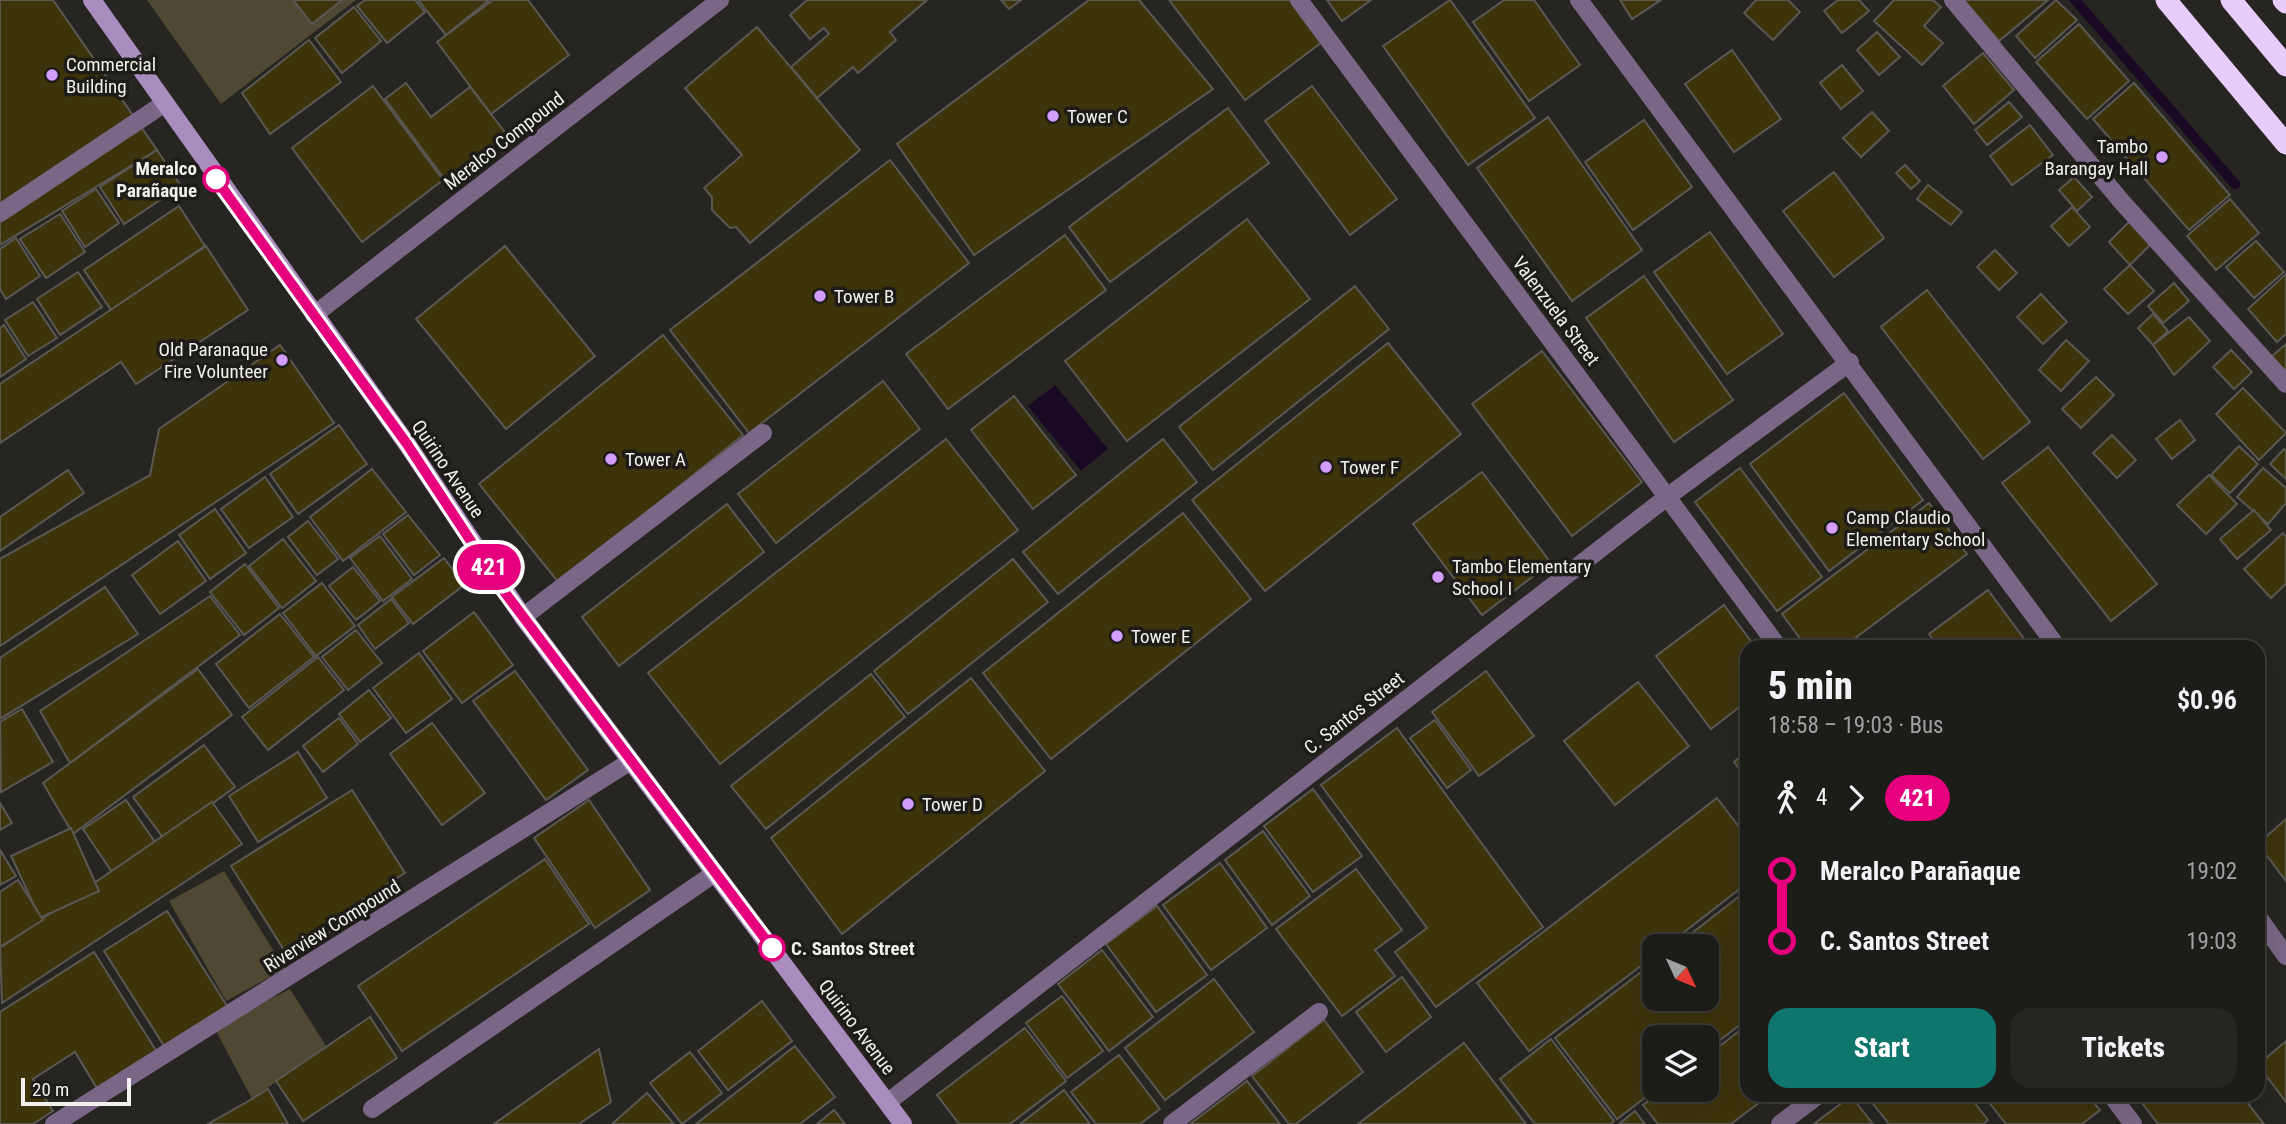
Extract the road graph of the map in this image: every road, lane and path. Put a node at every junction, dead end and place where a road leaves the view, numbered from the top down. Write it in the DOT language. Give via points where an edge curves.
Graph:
graph roads {
  1 [pos="92,0"];
  2 [pos="720,0"];
  3 [pos="1299,0"];
  4 [pos="1579,0"];
  5 [pos="1953,0"];
  6 [pos="2166,0"];
  7 [pos="2231,0"];
  8 [pos="2286,66"];
  9 [pos="164,103"];
  10 [pos="2286,144"];
  11 [pos="0,213"];
  12 [pos="314,315"];
  13 [pos="1850,362"];
  14 [pos="2286,384"];
  15 [pos="763,433"];
  16 [pos="1667,497"];
  17 [pos="523,617"];
  18 [pos="1773,640"];
  19 [pos="2053,640"];
  20 [pos="631,761"];
  21 [pos="715,873"];
  22 [pos="2265,927"];
  23 [pos="2286,956"];
  24 [pos="1320,1012"];
  25 [pos="888,1102"];
  26 [pos="1809,1102"];
  27 [pos="2116,1102"];
  28 [pos="372,1109"];
  29 [pos="54,1124"];
  30 [pos="903,1124"];
  31 [pos="1172,1124"];
  32 [pos="1780,1124"];
  33 [pos="2133,1124"];
  1 -- 9 [label="main road, Quirino Avenue"];
  2 -- 12 [label="street, Meralco Compound"];
  3 -- 16 [label="street, Valenzuela Street"];
  4 -- 13 [label="street"];
  5 -- 14 [label="street" via="2132,212"];
  6 -- 10 [label="highway"];
  7 -- 8 [label="highway"];
  9 -- 11 [label="street"];
  9 -- 12 [label="main road, Quirino Avenue"];
  12 -- 17 [label="main road, Quirino Avenue"];
  13 -- 16 [label="street, C. Santos Street"];
  13 -- 19 [label="street"];
  15 -- 17 [label="street"];
  16 -- 18 [label="street, Valenzuela Street"];
  16 -- 25 [label="street, C. Santos Street"];
  17 -- 20 [label="main road, Quirino Avenue"];
  20 -- 21 [label="main road, Quirino Avenue"];
  20 -- 29 [label="street, Riverview Compound"];
  21 -- 25 [label="main road, Quirino Avenue"];
  21 -- 28 [label="street"];
  22 -- 23 [label="street"];
  24 -- 31 [label="street"];
  25 -- 30 [label="main road, Quirino Avenue"];
  26 -- 32 [label="street"];
  27 -- 33 [label="street"];
}
